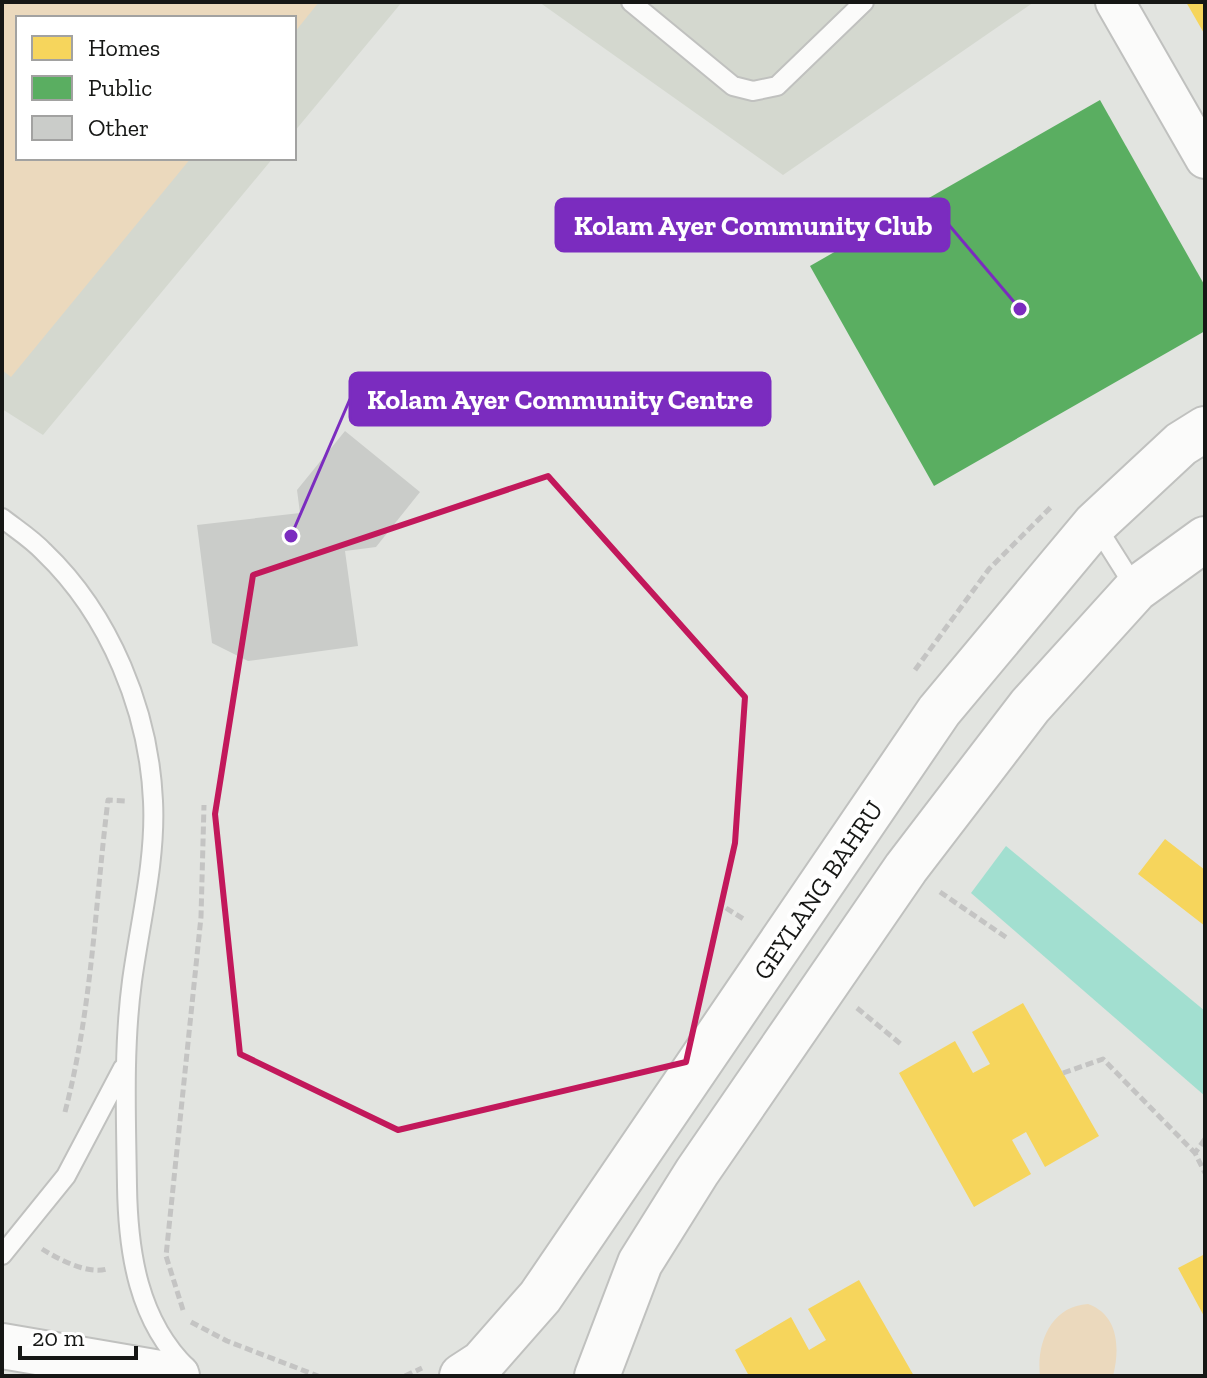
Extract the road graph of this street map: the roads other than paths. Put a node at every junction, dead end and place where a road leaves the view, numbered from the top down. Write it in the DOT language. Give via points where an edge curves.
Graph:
graph roads {
  1 [pos="631,2"];
  2 [pos="864,2"];
  3 [pos="1115,2"];
  4 [pos="1205,159"];
  5 [pos="1205,429"];
  6 [pos="2,518"];
  7 [pos="1095,524"];
  8 [pos="1205,539"];
  9 [pos="1136,589"];
  10 [pos="125,1065"];
  11 [pos="2,1255"];
  12 [pos="2,1346"];
  13 [pos="446,1370"];
  14 [pos="177,1376"];
  15 [pos="196,1376"];
  16 [pos="597,1376"];
  1 -- 2 [label="lane" via="733,86 753,91 777,86"];
  3 -- 4 [label="street"];
  5 -- 7 [label="main road, GEYLANG BAHRU" via="1181,444"];
  6 -- 10 [label="lane" via="45,553 98,620 128,678 147,743 153,803"];
  7 -- 9 [label="lane"];
  7 -- 13 [label="main road, GEYLANG BAHRU" via="939,711 540,1297 482,1363"];
  8 -- 9 [label="main road"];
  9 -- 16 [label="main road" via="1030,706 906,868 697,1172 640,1263"];
  10 -- 11 [label="lane" via="66,1176"];
  10 -- 15 [label="lane" via="132,1262 166,1347"];
  12 -- 14 [label="main road"];
}
